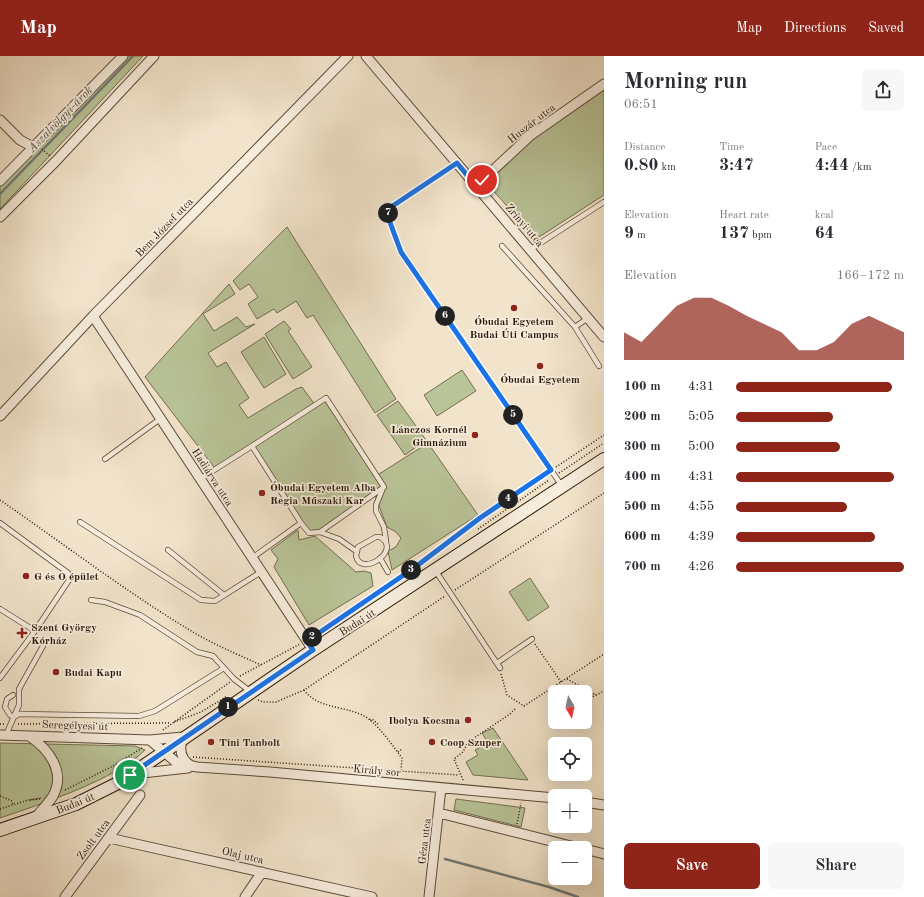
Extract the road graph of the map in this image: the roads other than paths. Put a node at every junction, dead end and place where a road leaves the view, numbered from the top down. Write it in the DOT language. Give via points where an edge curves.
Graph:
graph roads {
  1 [pos="123,56"];
  2 [pos="154,56"];
  3 [pos="348,56"];
  4 [pos="366,56"];
  5 [pos="604,84"];
  6 [pos="0,120"];
  7 [pos="34,146"];
  8 [pos="457,163"];
  9 [pos="0,181"];
  10 [pos="476,186"];
  11 [pos="604,202"];
  12 [pos="0,217"];
  13 [pos="502,246"];
  14 [pos="530,249"];
  15 [pos="94,316"];
  16 [pos="588,318"];
  17 [pos="575,327"];
  18 [pos="604,337"];
  19 [pos="599,366"];
  20 [pos="0,416"];
  21 [pos="160,419"];
  22 [pos="252,446"];
  23 [pos="105,459"];
  24 [pos="604,459"];
  25 [pos="200,479"];
  26 [pos="384,487"];
  27 [pos="562,487"];
  28 [pos="80,522"];
  29 [pos="0,523"];
  30 [pos="301,523"];
  31 [pos="320,532"];
  32 [pos="386,542"];
  33 [pos="168,550"];
  34 [pos="356,551"];
  35 [pos="252,558"];
  36 [pos="380,558"];
  37 [pos="436,570"];
  38 [pos="261,572"];
  39 [pos="388,572"];
  40 [pos="224,595"];
  41 [pos="91,600"];
  42 [pos="0,608"];
  43 [pos="35,631"];
  44 [pos="532,639"];
  45 [pos="310,645"];
  46 [pos="43,646"];
  47 [pos="497,663"];
  48 [pos="224,668"];
  49 [pos="500,668"];
  50 [pos="0,678"];
  51 [pos="13,695"];
  52 [pos="252,695"];
  53 [pos="14,717"];
  54 [pos="3,735"];
  55 [pos="28,736"];
  56 [pos="183,737"];
  57 [pos="150,740"];
  58 [pos="164,751"];
  59 [pos="197,767"];
  60 [pos="130,775"];
  61 [pos="441,788"];
  62 [pos="140,796"];
  63 [pos="548,797"];
  64 [pos="592,803"];
  65 [pos="604,804"];
  66 [pos="439,813"];
  67 [pos="33,820"];
  68 [pos="0,830"];
  69 [pos="109,838"];
  70 [pos="551,841"];
  71 [pos="592,851"];
  72 [pos="604,854"];
  73 [pos="262,872"];
  74 [pos="65,897"];
  75 [pos="245,897"];
  76 [pos="372,897"];
  77 [pos="429,897"];
  1 -- 7 [label="street"];
  2 -- 12 [label="street"];
  3 -- 15 [label="street, Bem József utca"];
  4 -- 8 [label="street, Zrínyi utca"];
  5 -- 10 [label="street, Huszár utca" via="531,135"];
  6 -- 7 [label="street" via="20,140"];
  7 -- 9 [label="street"];
  8 -- 10 [label="street, Zrínyi utca"];
  8 -- 27 [label="lane" via="388,209 388,217 401,252"];
  10 -- 14 [label="street, Zrínyi utca"];
  11 -- 14 [label="lane"];
  13 -- 17 [label="lane"];
  14 -- 16 [label="street, Zrínyi utca"];
  15 -- 20 [label="street, Bem József utca"];
  15 -- 21 [label="street, Hadiárva utca"];
  16 -- 17 [label="lane"];
  16 -- 18 [label="street, Zrínyi utca"];
  17 -- 19 [label="lane"];
  21 -- 23 [label="lane"];
  21 -- 25 [label="street, Hadiárva utca"];
  22 -- 25 [label="lane"];
  22 -- 26 [label="lane" via="326,398"];
  22 -- 30 [label="lane"];
  24 -- 27 [label="main road, Budai út"];
  25 -- 35 [label="street, Hadiárva utca"];
  26 -- 31 [label="lane"];
  26 -- 32 [label="lane" via="376,511 384,527"];
  27 -- 37 [label="main road, Budai út"];
  28 -- 40 [label="lane" via="195,597 215,601"];
  29 -- 43 [label="lane" via="68,572 69,580"];
  30 -- 31 [label="lane" via="309,533"];
  30 -- 35 [label="lane"];
  31 -- 34 [label="lane" via="339,539"];
  32 -- 34 [label="lane" via="376,537 358,547"];
  32 -- 36 [label="lane" via="386,552"];
  33 -- 40 [label="lane"];
  34 -- 36 [label="lane" via="356,558 366,565"];
  35 -- 38 [label="street, Hadiárva utca"];
  36 -- 39 [label="lane"];
  37 -- 45 [label="main road, Budai út"];
  37 -- 47 [label="lane"];
  38 -- 40 [label="lane"];
  38 -- 45 [label="street, Hadiárva utca"];
  41 -- 48 [label="lane" via="105,602 140,615 198,652 213,656"];
  42 -- 43 [label="lane"];
  43 -- 50 [label="lane"];
  44 -- 47 [label="lane"];
  45 -- 52 [label="main road, Budai út"];
  46 -- 53 [label="lane" via="19,690 19,705"];
  47 -- 49 [label="lane"];
  48 -- 52 [label="lane"];
  48 -- 53 [label="lane" via="155,711 139,716 19,714"];
  51 -- 53 [label="lane" via="7,700 5,707"];
  52 -- 56 [label="main road, Budai út"];
  53 -- 54 [label="lane"];
  54 -- 55 [label="street, Seregélyesi út"];
  55 -- 57 [label="street, Seregélyesi út"];
  55 -- 67 [label="street" via="50,754 56,773 53,796"];
  56 -- 57 [label="street, Seregélyesi út"];
  56 -- 58 [label="main road, Budai út"];
  56 -- 59 [label="street" via="182,756 186,763"];
  57 -- 58 [label="street"];
  58 -- 59 [label="street, Király sor" via="177,763"];
  58 -- 60 [label="main road, Budai út"];
  59 -- 60 [label="street, Király sor"];
  59 -- 61 [label="street, Király sor"];
  60 -- 67 [label="main road, Budai út" via="94,796"];
  61 -- 63 [label="street, Király sor"];
  61 -- 66 [label="street, Géza utca"];
  62 -- 69 [label="street, Zsolt utca"];
  64 -- 65 [label="street"];
  66 -- 70 [label="street"];
  66 -- 77 [label="street, Géza utca"];
  67 -- 68 [label="main road, Budai út"];
  69 -- 73 [label="street, Olaj utca"];
  69 -- 74 [label="street, Zsolt utca"];
  71 -- 72 [label="street"];
  73 -- 75 [label="street"];
  73 -- 76 [label="street, Olaj utca"];
}
